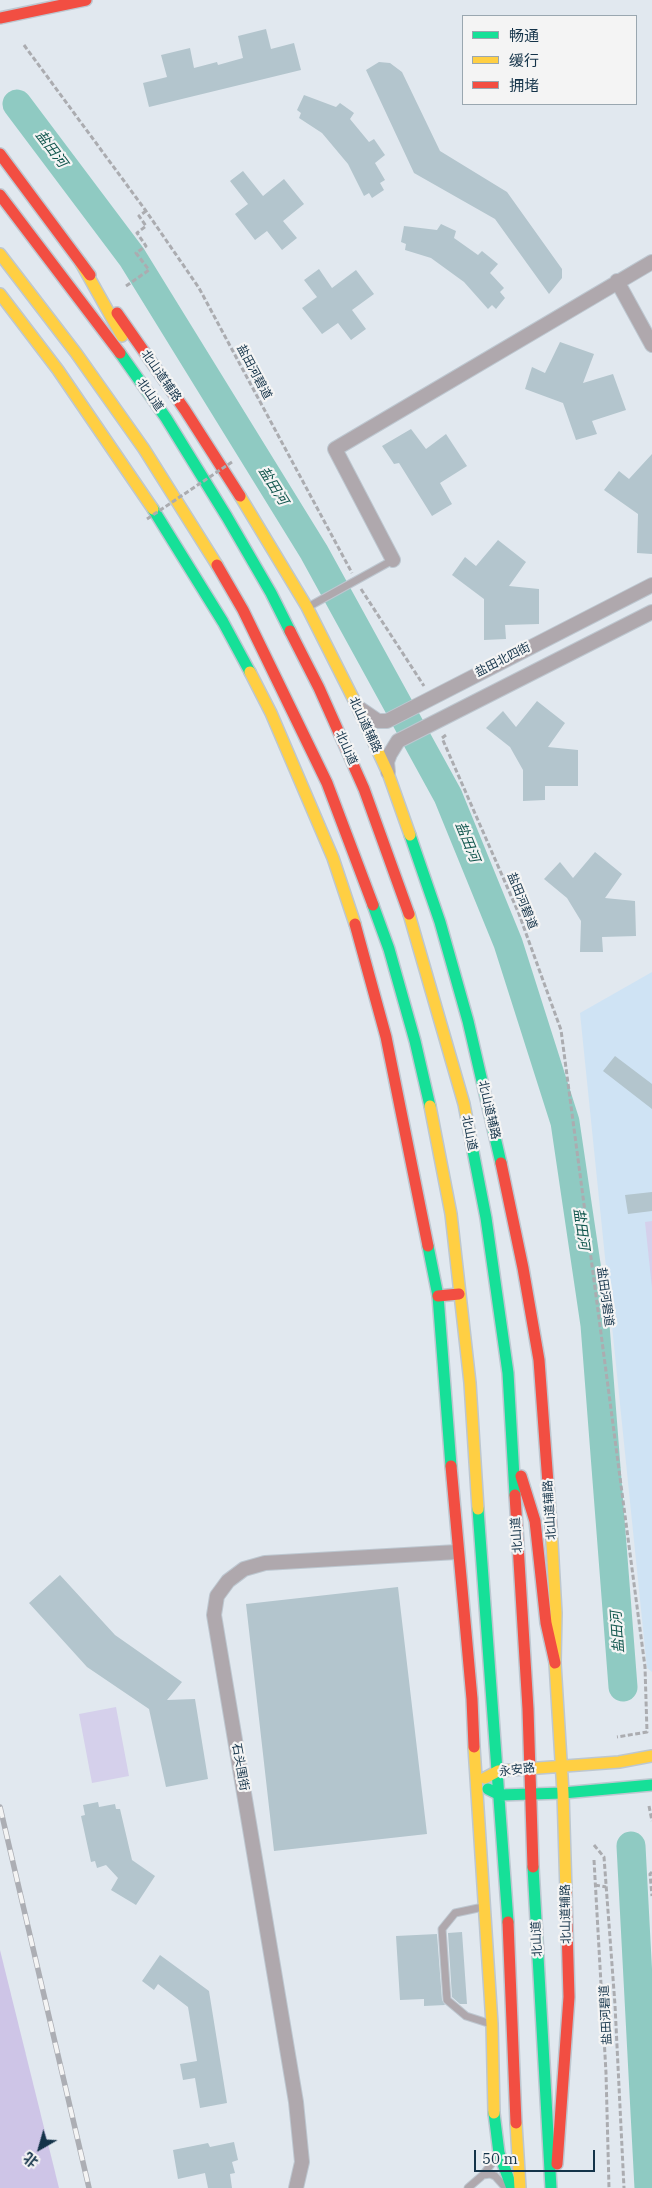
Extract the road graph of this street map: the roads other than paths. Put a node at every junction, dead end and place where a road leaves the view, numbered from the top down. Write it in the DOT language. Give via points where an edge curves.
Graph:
graph roads {
  1 [pos="86,0"];
  2 [pos="16,15"];
  3 [pos="0,18"];
  4 [pos="0,30"];
  5 [pos="0,154"];
  6 [pos="0,196"];
  7 [pos="0,254"];
  8 [pos="652,262"];
  9 [pos="82,263"];
  10 [pos="618,281"];
  11 [pos="0,294"];
  12 [pos="652,345"];
  13 [pos="166,418"];
  14 [pos="393,560"];
  15 [pos="652,585"];
  16 [pos="307,607"];
  17 [pos="652,612"];
  18 [pos="357,706"];
  19 [pos="388,773"];
  20 [pos="298,776"];
  21 [pos="327,783"];
  22 [pos="459,1294"];
  23 [pos="438,1296"];
  24 [pos="511,1440"];
  25 [pos="457,1552"];
  26 [pos="555,1662"];
  27 [pos="652,1756"];
  28 [pos="561,1767"];
  29 [pos="530,1768"];
  30 [pos="498,1771"];
  31 [pos="475,1783"];
  32 [pos="652,1785"];
  33 [pos="563,1793"];
  34 [pos="530,1794"];
  35 [pos="500,1795"];
  36 [pos="484,1907"];
  37 [pos="492,2024"];
  38 [pos="501,2051"];
  39 [pos="504,2060"];
  40 [pos="514,2087"];
  41 [pos="499,2153"];
  42 [pos="483,2175"];
  43 [pos="296,2188"];
  44 [pos="468,2188"];
  45 [pos="506,2188"];
  46 [pos="512,2188"];
  47 [pos="520,2188"];
  48 [pos="553,2188"];
  1 -- 2 [label="main road"];
  2 -- 3 [label="main road"];
  2 -- 4 [label="main road"];
  5 -- 9 [label="main road, 北山道辅路"];
  6 -- 13 [label="main road, 北山道"];
  7 -- 21 [label="main road" via="76,353 194,527 243,610"];
  8 -- 10 [label="street"];
  9 -- 13 [label="main road"];
  9 -- 16 [label="main road, 北山道辅路" via="190,418"];
  10 -- 12 [label="street"];
  10 -- 14 [label="street" via="335,449"];
  11 -- 20 [label="main road" via="122,462 224,622 271,713"];
  13 -- 24 [label="main road, 北山道" via="271,593 319,688 364,789 402,889 464,1104 486,1218 508,1373"];
  14 -- 16 [label="lane"];
  15 -- 18 [label="street, 盐田北四街" via="387,721 371,718"];
  16 -- 18 [label="main road, 北山道辅路"];
  17 -- 19 [label="street, 盐田北四街" via="398,742 387,762"];
  18 -- 19 [label="main road, 北山道辅路"];
  19 -- 26 [label="main road, 北山道辅路" via="440,922 468,1021 524,1268 539,1360 556,1613"];
  20 -- 21 [label="street"];
  20 -- 23 [label="main road" via="333,858 383,1028"];
  21 -- 22 [label="main road" via="389,949 415,1041 450,1214"];
  22 -- 23 [label="main road"];
  22 -- 30 [label="main road" via="470,1383"];
  23 -- 25 [label="main road"];
  24 -- 26 [label="main road" via="535,1522 546,1623"];
  24 -- 29 [label="main road, 北山道"];
  25 -- 31 [label="main road" via="472,1699"];
  25 -- 43 [label="street, 石头围街" via="265,1563 244,1569 228,1580 217,1596 214,1615 296,2102 302,2162"];
  26 -- 28 [label="main road, 北山道辅路"];
  27 -- 28 [label="main road, 永安路"];
  28 -- 29 [label="main road, 永安路"];
  28 -- 33 [label="main road, 北山道辅路"];
  29 -- 30 [label="main road, 永安路"];
  29 -- 34 [label="main road, 北山道"];
  30 -- 31 [label="main road, 永安路"];
  30 -- 35 [label="main road"];
  31 -- 35 [label="main road, 永安路"];
  31 -- 36 [label="main road"];
  32 -- 33 [label="main road, 永安路"];
  33 -- 34 [label="main road, 永安路"];
  33 -- 48 [label="main road, 北山道辅路" via="569,1997"];
  34 -- 35 [label="main road, 永安路"];
  34 -- 48 [label="main road, 北山道"];
  35 -- 40 [label="main road"];
  36 -- 37 [label="main road"];
  36 -- 37 [label="lane" via="455,1913 442,1929 447,2000 466,2016"];
  37 -- 38 [label="lane"];
  37 -- 41 [label="main road" via="493,2096"];
  39 -- 40 [label="lane"];
  40 -- 47 [label="main road"];
  41 -- 42 [label="lane"];
  41 -- 46 [label="main road"];
  42 -- 44 [label="lane"];
  42 -- 45 [label="lane" via="495,2176"];
}
